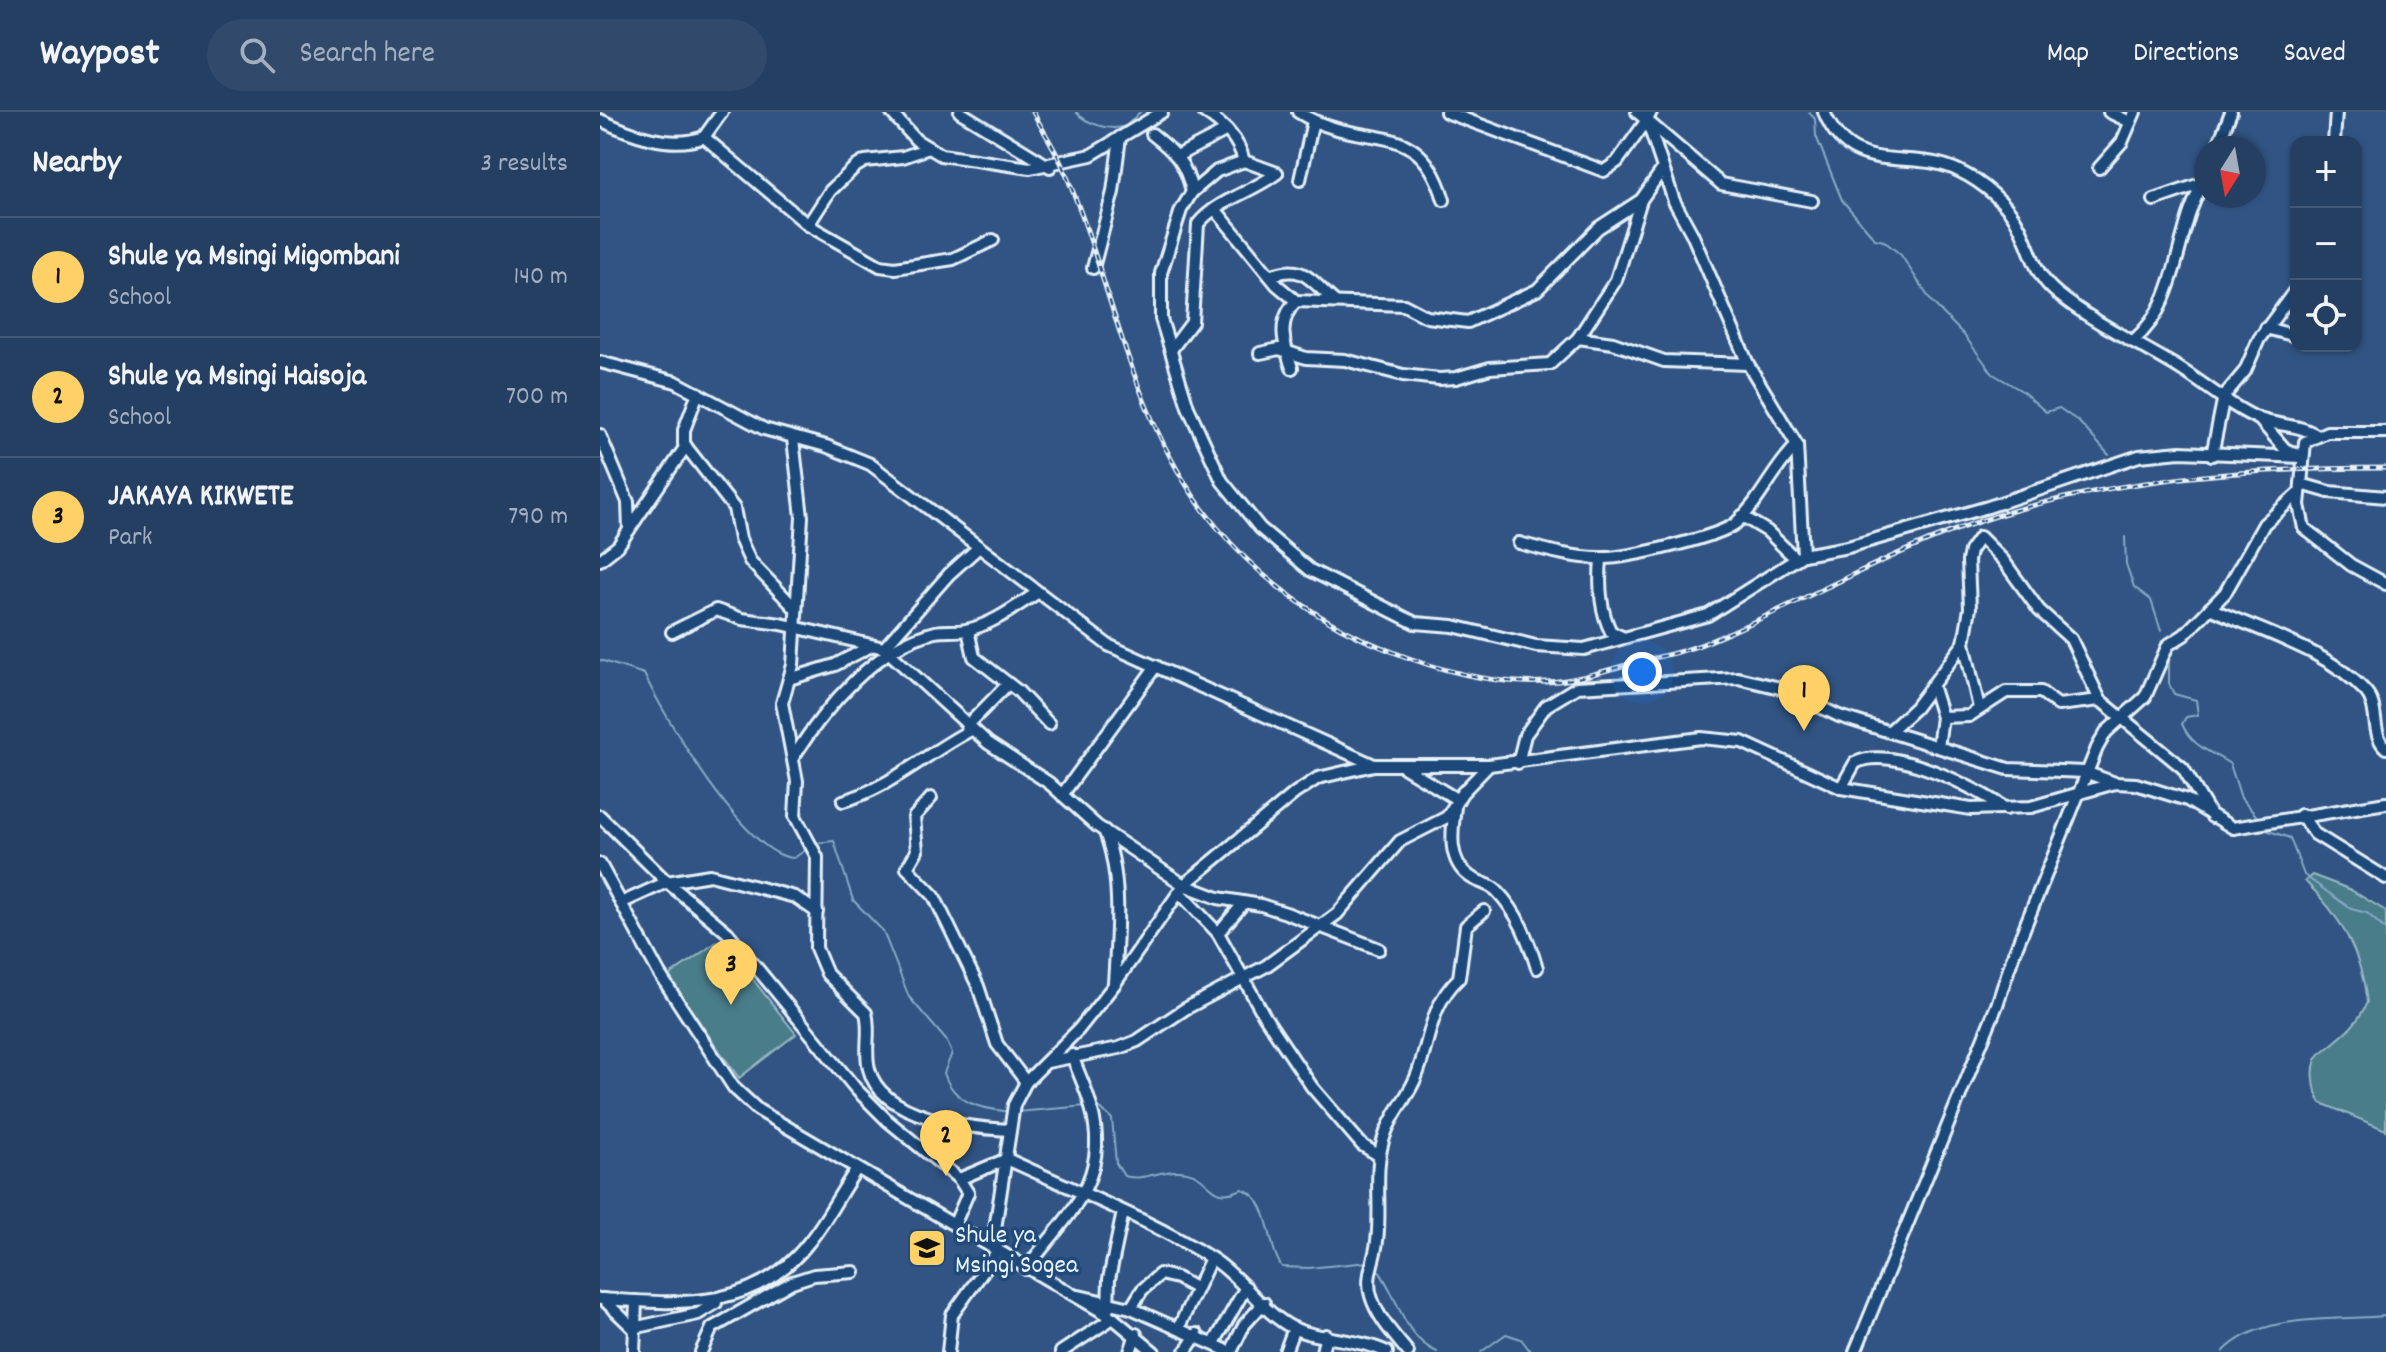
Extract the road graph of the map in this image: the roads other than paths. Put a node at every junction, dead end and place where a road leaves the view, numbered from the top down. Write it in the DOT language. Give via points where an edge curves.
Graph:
graph roads {
  1 [pos="722,112"];
  2 [pos="891,112"];
  3 [pos="960,112"];
  4 [pos="1162,112"];
  5 [pos="1204,112"];
  6 [pos="1298,112"];
  7 [pos="1446,112"];
  8 [pos="1637,112"];
  9 [pos="1824,112"];
  10 [pos="2109,112"];
  11 [pos="2231,112"];
  12 [pos="2336,112"];
  13 [pos="1649,116"];
  14 [pos="2132,117"];
  15 [pos="600,120"];
  16 [pos="1313,121"];
  17 [pos="1227,130"];
  18 [pos="1152,134"];
  19 [pos="2222,136"];
  20 [pos="2334,136"];
  21 [pos="704,137"];
  22 [pos="1120,137"];
  23 [pos="929,148"];
  24 [pos="1179,155"];
  25 [pos="1244,161"];
  26 [pos="1050,167"];
  27 [pos="2099,168"];
  28 [pos="1662,170"];
  29 [pos="1300,180"];
  30 [pos="2194,183"];
  31 [pos="1192,192"];
  32 [pos="1444,200"];
  33 [pos="1641,200"];
  34 [pos="2154,200"];
  35 [pos="1812,201"];
  36 [pos="2195,208"];
  37 [pos="1215,209"];
  38 [pos="1181,210"];
  39 [pos="1202,219"];
  40 [pos="808,225"];
  41 [pos="993,240"];
  42 [pos="1093,268"];
  43 [pos="1270,276"];
  44 [pos="2290,297"];
  45 [pos="1296,301"];
  46 [pos="1334,301"];
  47 [pos="2266,328"];
  48 [pos="2290,334"];
  49 [pos="1578,338"];
  50 [pos="2133,341"];
  51 [pos="1171,350"];
  52 [pos="1287,351"];
  53 [pos="1260,353"];
  54 [pos="600,362"];
  55 [pos="1748,364"];
  56 [pos="1292,368"];
  57 [pos="698,393"];
  58 [pos="2224,396"];
  59 [pos="2259,419"];
  60 [pos="2386,432"];
  61 [pos="600,435"];
  62 [pos="2316,435"];
  63 [pos="793,439"];
  64 [pos="1797,445"];
  65 [pos="686,446"];
  66 [pos="2212,455"];
  67 [pos="2301,457"];
  68 [pos="2301,488"];
  69 [pos="2386,497"];
  70 [pos="1742,516"];
  71 [pos="629,530"];
  72 [pos="1519,543"];
  73 [pos="979,547"];
  74 [pos="1800,557"];
  75 [pos="1601,559"];
  76 [pos="600,560"];
  77 [pos="2386,584"];
  78 [pos="1037,593"];
  79 [pos="795,608"];
  80 [pos="2210,608"];
  81 [pos="793,628"];
  82 [pos="968,630"];
  83 [pos="672,632"];
  84 [pos="1622,637"];
  85 [pos="1964,643"];
  86 [pos="871,646"];
  87 [pos="887,651"];
  88 [pos="1156,666"];
  89 [pos="789,679"];
  90 [pos="1008,684"];
  91 [pos="1932,685"];
  92 [pos="2100,700"];
  93 [pos="1979,708"];
  94 [pos="1942,717"];
  95 [pos="2120,719"];
  96 [pos="1049,724"];
  97 [pos="969,728"];
  98 [pos="1891,730"];
  99 [pos="1938,747"];
  100 [pos="2386,748"];
  101 [pos="794,756"];
  102 [pos="1518,763"];
  103 [pos="1374,765"];
  104 [pos="1401,765"];
  105 [pos="1489,765"];
  106 [pos="2085,772"];
  107 [pos="2115,783"];
  108 [pos="1841,788"];
  109 [pos="2078,794"];
  110 [pos="1062,795"];
  111 [pos="931,798"];
  112 [pos="843,801"];
  113 [pos="1457,803"];
  114 [pos="2386,803"];
  115 [pos="2008,810"];
  116 [pos="2301,815"];
  117 [pos="600,816"];
  118 [pos="2213,819"];
  119 [pos="1104,830"];
  120 [pos="600,864"];
  121 [pos="2386,878"];
  122 [pos="667,882"];
  123 [pos="1182,889"];
  124 [pos="621,903"];
  125 [pos="1243,904"];
  126 [pos="1484,911"];
  127 [pos="817,912"];
  128 [pos="1320,927"];
  129 [pos="1218,933"];
  130 [pos="1379,949"];
  131 [pos="1537,968"];
  132 [pos="1244,978"];
  133 [pos="1114,985"];
  134 [pos="1072,1055"];
  135 [pos="1045,1063"];
  136 [pos="1026,1082"];
  137 [pos="1010,1130"];
  138 [pos="1378,1155"];
  139 [pos="1007,1159"];
  140 [pos="856,1170"];
  141 [pos="959,1179"];
  142 [pos="1083,1195"];
  143 [pos="1123,1212"];
  144 [pos="955,1223"];
  145 [pos="997,1252"];
  146 [pos="1211,1258"];
  147 [pos="1026,1269"];
  148 [pos="854,1272"];
  149 [pos="1246,1287"];
  150 [pos="1195,1288"];
  151 [pos="1066,1293"];
  152 [pos="601,1299"];
  153 [pos="722,1300"];
  154 [pos="636,1301"];
  155 [pos="1108,1302"];
  156 [pos="1264,1303"];
  157 [pos="1131,1308"];
  158 [pos="1110,1316"];
  159 [pos="1179,1327"];
  160 [pos="633,1328"];
  161 [pos="1294,1328"];
  162 [pos="1136,1334"];
  163 [pos="1197,1334"];
  164 [pos="1326,1335"];
  165 [pos="1214,1343"];
  166 [pos="1358,1347"];
  167 [pos="634,1352"];
  168 [pos="701,1352"];
  169 [pos="948,1352"];
  170 [pos="1061,1352"];
  171 [pos="1130,1352"];
  172 [pos="1154,1352"];
  173 [pos="1185,1352"];
  174 [pos="1231,1352"];
  175 [pos="1285,1352"];
  176 [pos="1322,1352"];
  177 [pos="1387,1352"];
  178 [pos="1408,1352"];
  179 [pos="1855,1352"];
  1 -- 21 [label="street"];
  2 -- 23 [label="street"];
  3 -- 26 [label="street"];
  4 -- 22 [label="street"];
  5 -- 17 [label="street"];
  6 -- 16 [label="street"];
  7 -- 13 [label="street" via="1604,171 1617,162"];
  8 -- 13 [label="street"];
  9 -- 50 [label="street" via="1840,141 1854,149 1902,162 1946,166 1982,185 2019,224 2043,282 2081,312"];
  10 -- 14 [label="street"];
  11 -- 19 [label="street"];
  12 -- 20 [label="street"];
  13 -- 28 [label="street"];
  13 -- 35 [label="street" via="1721,184"];
  14 -- 27 [label="street" via="2122,142"];
  15 -- 21 [label="street" via="647,139"];
  16 -- 29 [label="street"];
  16 -- 32 [label="street" via="1408,139 1430,162"];
  17 -- 24 [label="street"];
  17 -- 25 [label="street"];
  18 -- 24 [label="street"];
  21 -- 40 [label="street"];
  22 -- 26 [label="street" via="1091,155"];
  22 -- 42 [label="street" via="1113,192"];
  23 -- 26 [label="street" via="954,158"];
  23 -- 40 [label="street" via="855,167 830,191"];
  24 -- 31 [label="street"];
  25 -- 31 [label="street" via="1217,171"];
  25 -- 37 [label="street" via="1277,173"];
  28 -- 33 [label="street"];
  28 -- 55 [label="street"];
  30 -- 34 [label="street"];
  31 -- 38 [label="street"];
  33 -- 46 [label="street" via="1598,228 1537,290 1468,322 1427,317 1404,305"];
  33 -- 49 [label="street" via="1616,280"];
  36 -- 50 [label="street" via="2168,289 2153,321"];
  37 -- 39 [label="street"];
  37 -- 43 [label="street"];
  38 -- 39 [label="street"];
  38 -- 51 [label="street" via="1159,291"];
  39 -- 51 [label="street" via="1195,234 1192,322"];
  40 -- 41 [label="street" via="880,266 895,268 953,259"];
  43 -- 45 [label="street"];
  43 -- 46 [label="street" via="1289,269 1302,272"];
  44 -- 47 [label="street"];
  45 -- 46 [label="street"];
  45 -- 52 [label="street" via="1284,317"];
  47 -- 48 [label="street"];
  47 -- 58 [label="street" via="2245,371"];
  49 -- 52 [label="street" via="1550,364 1490,368 1447,379"];
  49 -- 55 [label="street" via="1613,343 1664,361"];
  50 -- 58 [label="street"];
  51 -- 84 [label="street" via="1188,407 1222,481 1260,528 1310,570 1415,623 1558,649 1584,649"];
  52 -- 53 [label="street"];
  52 -- 56 [label="street"];
  54 -- 57 [label="street" via="665,378"];
  55 -- 64 [label="street"];
  57 -- 63 [label="street"];
  57 -- 65 [label="street" via="684,430"];
  58 -- 59 [label="street"];
  58 -- 66 [label="street"];
  59 -- 62 [label="street"];
  59 -- 67 [label="street" via="2285,449"];
  60 -- 62 [label="street"];
  61 -- 71 [label="street" via="628,502"];
  62 -- 67 [label="street" via="2305,442"];
  63 -- 73 [label="street" via="849,454 884,472"];
  63 -- 79 [label="street" via="802,504"];
  64 -- 70 [label="street"];
  64 -- 74 [label="street"];
  65 -- 71 [label="street"];
  65 -- 79 [label="street" via="734,508 750,561"];
  66 -- 67 [label="street"];
  66 -- 74 [label="street" via="2139,456 1975,511"];
  67 -- 68 [label="street"];
  68 -- 69 [label="street"];
  68 -- 77 [label="street" via="2299,515 2304,528 2351,565"];
  68 -- 80 [label="street" via="2264,524 2239,571"];
  70 -- 74 [label="street"];
  70 -- 75 [label="street" via="1731,526 1678,544"];
  71 -- 76 [label="street"];
  72 -- 75 [label="street"];
  73 -- 78 [label="street"];
  73 -- 87 [label="street" via="949,574"];
  74 -- 84 [label="street" via="1708,615"];
  75 -- 84 [label="street" via="1606,620 1611,632"];
  78 -- 82 [label="street"];
  78 -- 88 [label="street" via="1108,645"];
  79 -- 81 [label="street"];
  80 -- 95 [label="street" via="2168,645 2145,697"];
  80 -- 100 [label="street" via="2298,646 2350,676 2372,699 2380,743"];
  81 -- 83 [label="street" via="716,610"];
  81 -- 86 [label="street"];
  81 -- 89 [label="street"];
  82 -- 87 [label="street" via="935,632"];
  82 -- 90 [label="street" via="974,657"];
  85 -- 91 [label="street"];
  85 -- 92 [label="street" via="1970,608 1968,561 1980,537 2039,610 2071,639"];
  85 -- 93 [label="street"];
  86 -- 87 [label="street"];
  86 -- 89 [label="street" via="835,665"];
  87 -- 97 [label="street"];
  87 -- 101 [label="street" via="831,703"];
  88 -- 103 [label="street"];
  88 -- 110 [label="street"];
  89 -- 101 [label="street" via="782,713"];
  90 -- 96 [label="street"];
  90 -- 97 [label="street"];
  91 -- 94 [label="street"];
  91 -- 98 [label="street"];
  92 -- 93 [label="street" via="2058,705 2041,692 2006,692"];
  92 -- 95 [label="street"];
  93 -- 94 [label="street" via="1969,716"];
  94 -- 99 [label="street"];
  95 -- 106 [label="street" via="2106,732"];
  95 -- 118 [label="street" via="2183,768"];
  97 -- 110 [label="street"];
  97 -- 112 [label="street" via="875,791"];
  98 -- 99 [label="street"];
  98 -- 102 [label="street" via="1839,716 1758,681 1590,684 1561,694 1546,706 1525,735"];
  99 -- 106 [label="street" via="2023,771"];
  101 -- 127 [label="street" via="795,816 817,857"];
  102 -- 105 [label="street"];
  102 -- 108 [label="street" via="1701,738 1742,742"];
  103 -- 104 [label="street"];
  103 -- 123 [label="street" via="1318,778"];
  104 -- 105 [label="street"];
  104 -- 113 [label="street"];
  105 -- 113 [label="street"];
  106 -- 107 [label="street"];
  106 -- 109 [label="street"];
  107 -- 109 [label="street"];
  107 -- 118 [label="street" via="2160,789"];
  108 -- 115 [label="street"];
  108 -- 115 [label="street" via="1855,763 1877,758 1933,771"];
  109 -- 115 [label="street"];
  109 -- 179 [label="street"];
  110 -- 119 [label="street"];
  111 -- 136 [label="street" via="914,817 917,851 907,868 934,896 978,986 997,1044"];
  113 -- 128 [label="street" via="1439,823 1400,841 1355,897"];
  113 -- 131 [label="street" via="1454,855 1468,875 1494,889 1515,914"];
  114 -- 116 [label="street"];
  116 -- 118 [label="street" via="2246,828"];
  116 -- 121 [label="street" via="2315,834"];
  117 -- 122 [label="street"];
  119 -- 123 [label="street"];
  119 -- 133 [label="street" via="1113,859"];
  120 -- 124 [label="street"];
  122 -- 124 [label="street"];
  122 -- 127 [label="street" via="722,877 795,897"];
  122 -- 141 [label="street" via="728,933 856,1089"];
  123 -- 125 [label="street"];
  123 -- 129 [label="street"];
  123 -- 133 [label="street"];
  124 -- 140 [label="street" via="659,973 734,1088 786,1129"];
  125 -- 128 [label="street" via="1261,905"];
  125 -- 129 [label="street"];
  126 -- 138 [label="street" via="1466,926 1459,978 1437,1008 1416,1079 1393,1116"];
  127 -- 137 [label="street" via="816,948 827,974 866,1013 868,1067 879,1086 915,1114"];
  128 -- 130 [label="street"];
  128 -- 132 [label="street"];
  129 -- 132 [label="street"];
  132 -- 134 [label="street" via="1137,1041"];
  132 -- 138 [label="street" via="1312,1087"];
  133 -- 135 [label="street"];
  134 -- 135 [label="street"];
  134 -- 142 [label="street" via="1095,1122 1094,1174"];
  135 -- 136 [label="street"];
  136 -- 137 [label="street" via="1014,1105"];
  137 -- 139 [label="street"];
  138 -- 178 [label="street" via="1371,1295"];
  139 -- 141 [label="street"];
  139 -- 142 [label="street"];
  139 -- 145 [label="street" via="995,1229"];
  140 -- 144 [label="street"];
  140 -- 153 [label="street" via="807,1245 779,1270"];
  141 -- 144 [label="street" via="968,1193"];
  142 -- 143 [label="street"];
  142 -- 147 [label="street"];
  143 -- 146 [label="street"];
  143 -- 155 [label="street"];
  144 -- 145 [label="street"];
  145 -- 147 [label="street"];
  145 -- 169 [label="street" via="952,1315"];
  146 -- 149 [label="street"];
  146 -- 150 [label="street"];
  147 -- 151 [label="street"];
  148 -- 168 [label="street" via="792,1282 712,1328"];
  149 -- 156 [label="street"];
  149 -- 165 [label="street"];
  150 -- 157 [label="street" via="1160,1274"];
  150 -- 159 [label="street"];
  151 -- 155 [label="street"];
  151 -- 158 [label="street"];
  152 -- 154 [label="street"];
  152 -- 160 [label="street"];
  153 -- 154 [label="street"];
  153 -- 160 [label="street" via="698,1314"];
  154 -- 160 [label="street"];
  155 -- 157 [label="street"];
  155 -- 158 [label="street"];
  156 -- 161 [label="street"];
  156 -- 174 [label="street" via="1244,1325"];
  157 -- 159 [label="street"];
  158 -- 162 [label="street"];
  158 -- 170 [label="street"];
  159 -- 163 [label="street"];
  160 -- 167 [label="street"];
  161 -- 164 [label="street"];
  161 -- 175 [label="street"];
  162 -- 171 [label="street"];
  162 -- 172 [label="street"];
  163 -- 165 [label="street"];
  163 -- 173 [label="street"];
  164 -- 166 [label="street"];
  164 -- 176 [label="street"];
  165 -- 174 [label="street"];
  166 -- 177 [label="street"];
}
